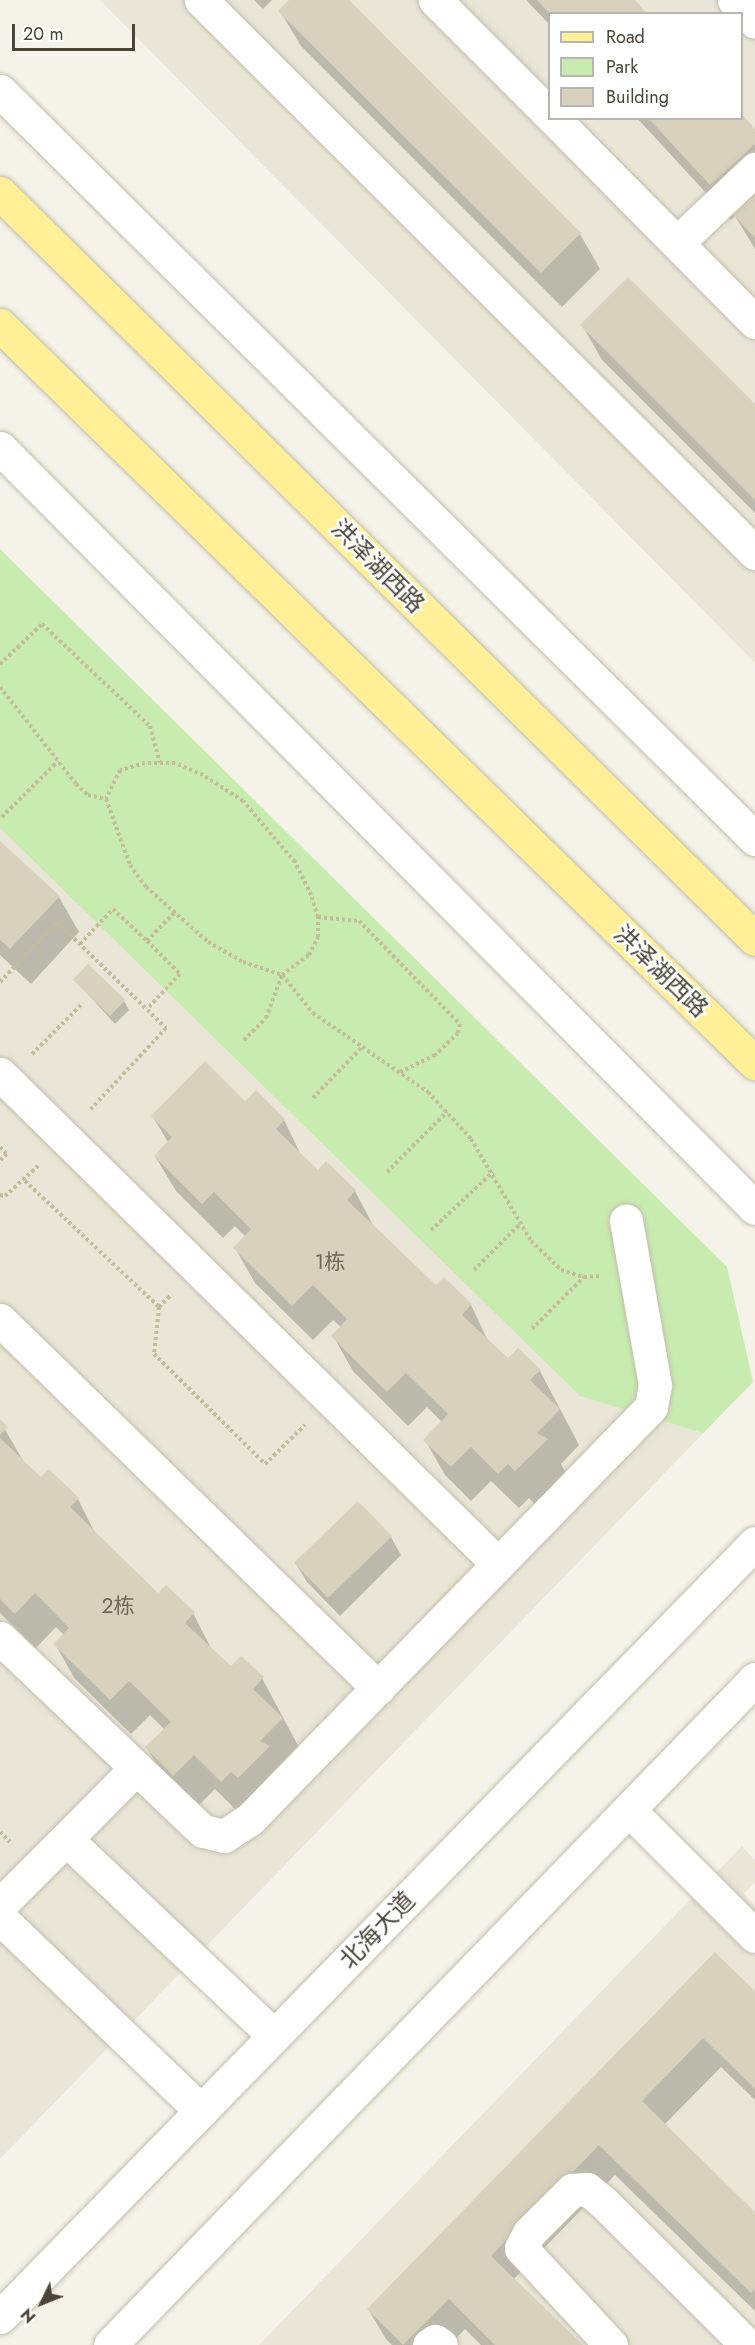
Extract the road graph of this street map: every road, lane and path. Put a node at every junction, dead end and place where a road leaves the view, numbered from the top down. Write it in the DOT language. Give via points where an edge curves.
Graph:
graph roads {
  1 [pos="201,0"];
  2 [pos="435,0"];
  3 [pos="734,0"];
  4 [pos="755,22"];
  5 [pos="0,92"];
  6 [pos="548,114"];
  7 [pos="555,120"];
  8 [pos="755,169"];
  9 [pos="0,193"];
  10 [pos="676,243"];
  11 [pos="755,322"];
  12 [pos="0,325"];
  13 [pos="0,448"];
  14 [pos="755,553"];
  15 [pos="0,664"];
  16 [pos="0,687"];
  17 [pos="58,761"];
  18 [pos="160,763"];
  19 [pos="106,799"];
  20 [pos="2,817"];
  21 [pos="755,839"];
  22 [pos="174,913"];
  23 [pos="318,917"];
  24 [pos="755,939"];
  25 [pos="147,941"];
  26 [pos="80,944"];
  27 [pos="282,975"];
  28 [pos="0,982"];
  29 [pos="83,1003"];
  30 [pos="147,1009"];
  31 [pos="244,1040"];
  32 [pos="362,1047"];
  33 [pos="755,1063"];
  34 [pos="400,1072"];
  35 [pos="3,1077"];
  36 [pos="313,1098"];
  37 [pos="447,1112"];
  38 [pos="65,1137"];
  39 [pos="0,1147"];
  40 [pos="0,1160"];
  41 [pos="387,1172"];
  42 [pos="493,1172"];
  43 [pos="25,1181"];
  44 [pos="0,1195"];
  45 [pos="755,1208"];
  46 [pos="626,1221"];
  47 [pos="521,1223"];
  48 [pos="431,1230"];
  49 [pos="474,1270"];
  50 [pos="635,1273"];
  51 [pos="584,1277"];
  52 [pos="0,1320"];
  53 [pos="532,1329"];
  54 [pos="331,1399"];
  55 [pos="749,1555"];
  56 [pos="498,1564"];
  57 [pos="0,1638"];
  58 [pos="755,1679"];
  59 [pos="378,1688"];
  60 [pos="136,1768"];
  61 [pos="629,1810"];
  62 [pos="66,1839"];
  63 [pos="0,1905"];
  64 [pos="0,1918"];
  65 [pos="755,1936"];
  66 [pos="274,2036"];
  67 [pos="201,2111"];
  68 [pos="0,2317"];
  69 [pos="748,2341"];
  70 [pos="110,2345"];
  71 [pos="429,2345"];
  72 [pos="441,2345"];
  73 [pos="611,2345"];
  1 -- 14 [label="street"];
  2 -- 6 [label="street"];
  3 -- 4 [label="street"];
  5 -- 21 [label="street"];
  7 -- 10 [label="street"];
  8 -- 10 [label="street"];
  9 -- 24 [label="main road, 洪泽湖西路"];
  10 -- 11 [label="street"];
  12 -- 33 [label="main road, 洪泽湖西路"];
  13 -- 45 [label="street"];
  15 -- 18 [label="path" via="42,624 150,726"];
  16 -- 17 [label="path"];
  17 -- 19 [label="path" via="88,795"];
  17 -- 20 [label="path"];
  18 -- 19 [label="path" via="120,770"];
  18 -- 23 [label="path" via="175,763 203,775 243,801 295,862"];
  19 -- 22 [label="path" via="130,865 146,887"];
  22 -- 25 [label="path"];
  22 -- 27 [label="path" via="226,952"];
  23 -- 27 [label="path" via="318,937 309,955"];
  23 -- 34 [label="path" via="358,921 460,1024 458,1033 435,1055"];
  25 -- 26 [label="path" via="113,909"];
  25 -- 30 [label="path" via="180,974"];
  26 -- 28 [label="path" via="57,922"];
  26 -- 30 [label="path"];
  27 -- 31 [label="path" via="266,1018"];
  27 -- 32 [label="path" via="313,1013"];
  29 -- 35 [label="path"];
  30 -- 38 [label="path" via="166,1028"];
  32 -- 34 [label="path"];
  32 -- 36 [label="path"];
  34 -- 37 [label="path"];
  35 -- 38 [label="street"];
  37 -- 41 [label="path"];
  37 -- 42 [label="path"];
  38 -- 43 [label="path"];
  38 -- 54 [label="street"];
  39 -- 40 [label="path" via="7,1154"];
  42 -- 47 [label="path"];
  42 -- 48 [label="path"];
  43 -- 44 [label="path" via="5,1196"];
  43 -- 54 [label="path" via="159,1307 154,1354 265,1464"];
  46 -- 50 [label="street"];
  47 -- 49 [label="path"];
  47 -- 51 [label="path" via="531,1241 561,1270"];
  50 -- 51 [label="path"];
  50 -- 56 [label="street" via="655,1385 651,1407"];
  51 -- 53 [label="path"];
  52 -- 59 [label="street"];
  54 -- 56 [label="street"];
  55 -- 66 [label="street, 北海大道"];
  56 -- 59 [label="street"];
  57 -- 60 [label="street"];
  58 -- 61 [label="street"];
  59 -- 60 [label="street" via="250,1819 224,1836 203,1831"];
  60 -- 62 [label="street"];
  61 -- 65 [label="street"];
  61 -- 70 [label="street"];
  62 -- 63 [label="street"];
  62 -- 66 [label="street"];
  64 -- 67 [label="street"];
  66 -- 67 [label="street, 北海大道"];
  67 -- 68 [label="street, 北海大道"];
  69 -- 73 [label="street" via="604,2203 587,2189 572,2190 529,2233 521,2248"];
  71 -- 72 [label="street" via="435,2341"];
}
